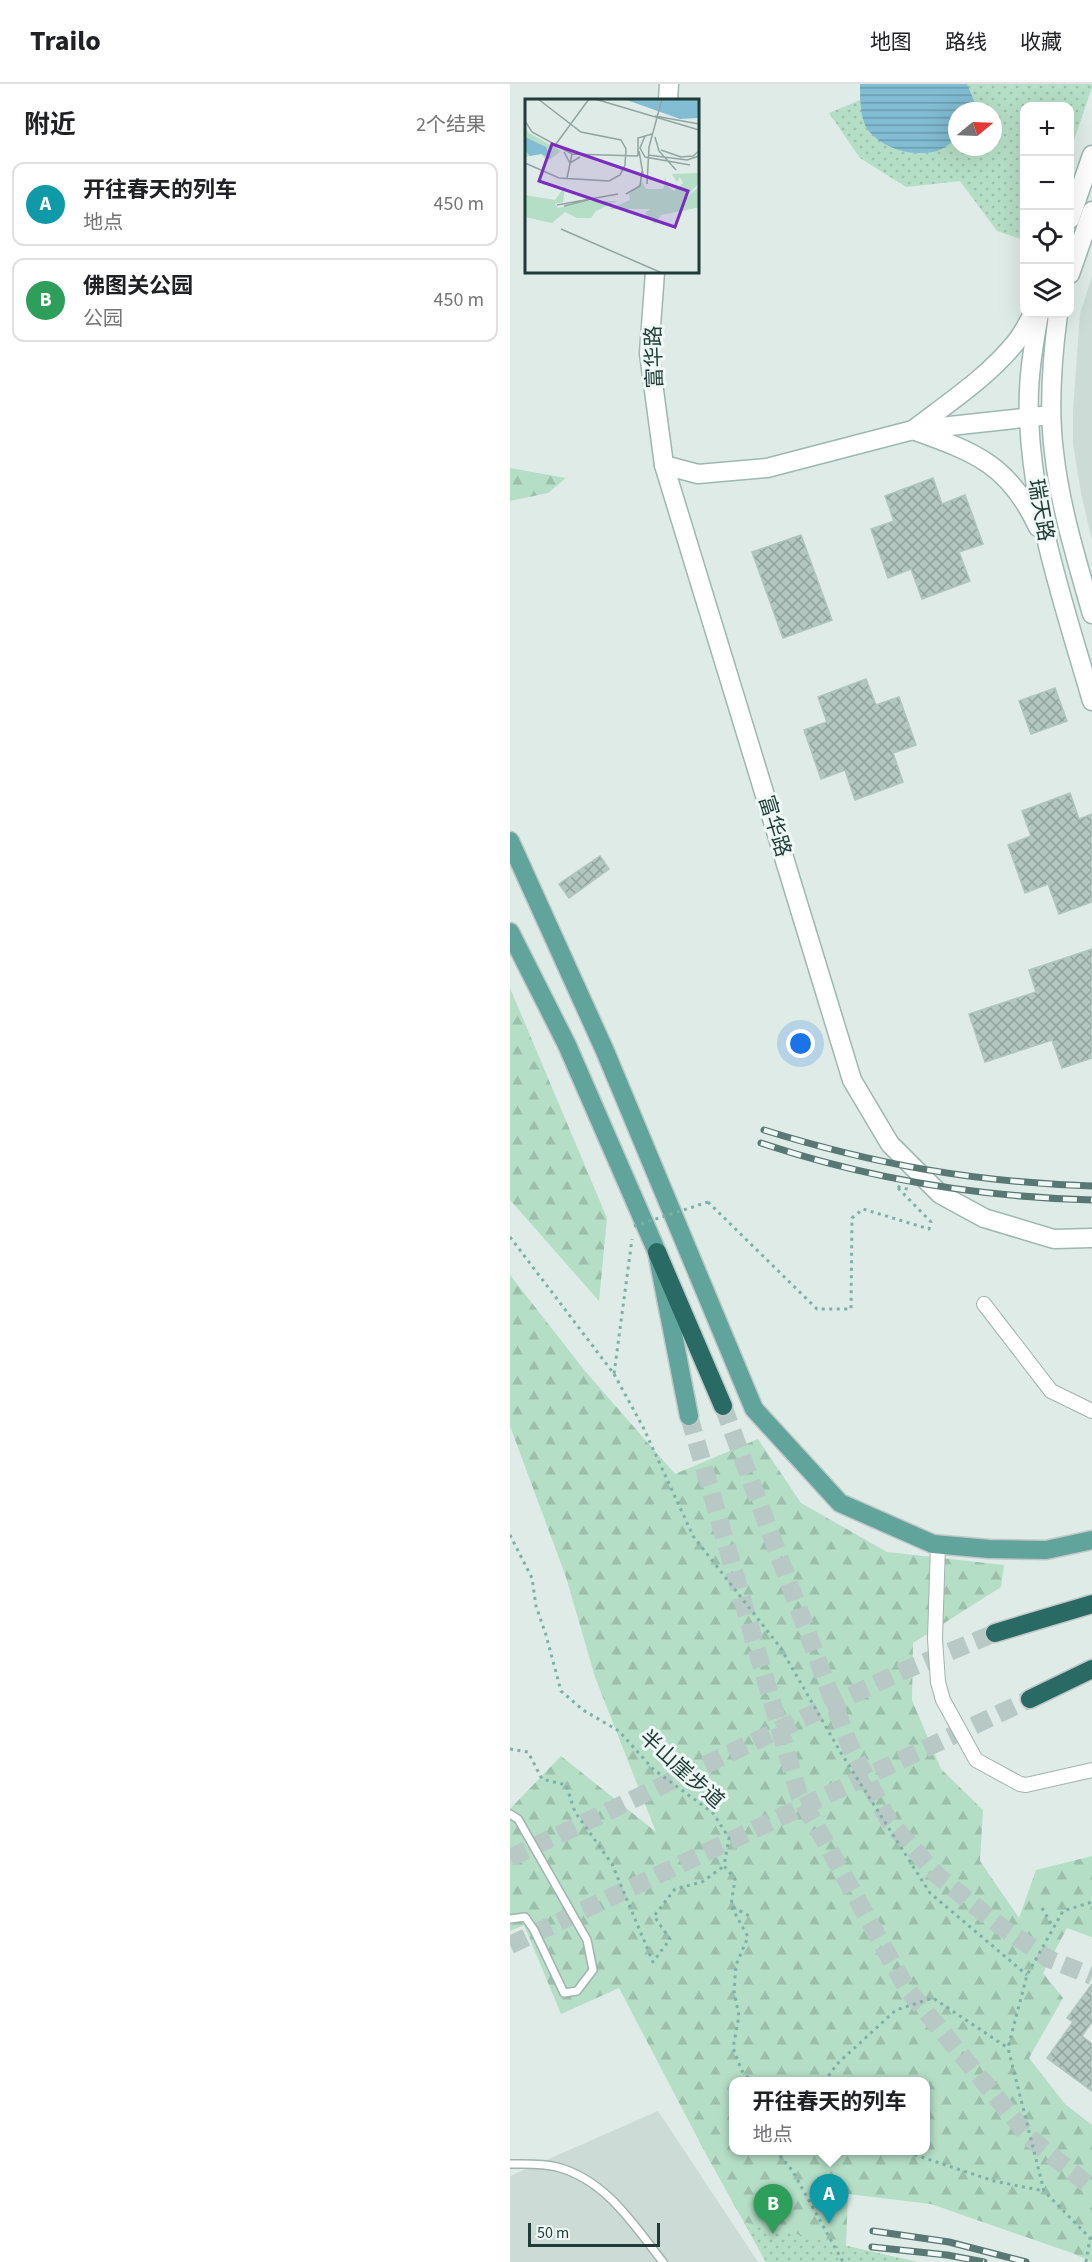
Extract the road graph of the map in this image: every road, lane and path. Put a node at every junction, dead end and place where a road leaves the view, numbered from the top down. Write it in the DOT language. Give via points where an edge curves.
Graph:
graph roads {
  1 [pos="669,84"];
  2 [pos="668,99"];
  3 [pos="1092,155"];
  4 [pos="1073,210"];
  5 [pos="1092,211"];
  6 [pos="1073,264"];
  7 [pos="655,273"];
  8 [pos="1031,318"];
  9 [pos="1038,318"];
  10 [pos="1057,318"];
  11 [pos="1051,415"];
  12 [pos="1029,417"];
  13 [pos="913,430"];
  14 [pos="664,465"];
  15 [pos="1047,549"];
  16 [pos="1092,614"];
  17 [pos="1092,701"];
  18 [pos="510,841"];
  19 [pos="510,932"];
  20 [pos="940,1194"];
  21 [pos="634,1226"];
  22 [pos="510,1237"];
  23 [pos="632,1237"];
  24 [pos="1092,1238"];
  25 [pos="657,1252"];
  26 [pos="984,1304"];
  27 [pos="614,1374"];
  28 [pos="723,1406"];
  29 [pos="1092,1411"];
  30 [pos="688,1416"];
  31 [pos="510,1535"];
  32 [pos="1092,1540"];
  33 [pos="938,1544"];
  34 [pos="1092,1604"];
  35 [pos="996,1633"];
  36 [pos="1092,1669"];
  37 [pos="1030,1699"];
  38 [pos="510,1749"];
  39 [pos="1092,1770"];
  40 [pos="510,1814"];
  41 [pos="724,1866"];
  42 [pos="1092,1902"];
  43 [pos="731,1906"];
  44 [pos="1042,1908"];
  45 [pos="751,1917"];
  46 [pos="510,1919"];
  47 [pos="1054,1928"];
  48 [pos="1027,1975"];
  49 [pos="1008,2048"];
  50 [pos="747,2077"];
  51 [pos="828,2077"];
  52 [pos="779,2155"];
  53 [pos="913,2155"];
  54 [pos="510,2164"];
  55 [pos="1044,2191"];
  56 [pos="663,2262"];
  57 [pos="843,2262"];
  58 [pos="1086,2262"];
  1 -- 2 [label="street"];
  3 -- 4 [label="street"];
  5 -- 6 [label="street"];
  7 -- 14 [label="street, 富华路" via="649,353"];
  8 -- 13 [label="street" via="1017,341 998,360"];
  9 -- 12 [label="street, 瑞天路" via="1031,357"];
  10 -- 11 [label="street, 瑞天路"];
  11 -- 12 [label="street"];
  11 -- 16 [label="street, 瑞天路" via="1062,501"];
  12 -- 13 [label="street"];
  12 -- 15 [label="street, 瑞天路"];
  13 -- 14 [label="street" via="767,468 698,474"];
  13 -- 15 [label="street" via="969,451 1004,475 1019,492"];
  14 -- 20 [label="street, 富华路" via="852,1080 890,1144"];
  15 -- 17 [label="street, 瑞天路"];
  18 -- 33 [label="main road" via="605,1051 754,1409 840,1503"];
  19 -- 25 [label="main road" via="567,1045"];
  20 -- 21 [label="path, bridge" via="896,1186 931,1222 929,1229 862,1209 852,1218 851,1308 817,1309 708,1202"];
  20 -- 24 [label="street, 富华路" via="984,1218 1054,1239"];
  22 -- 27 [label="path"];
  23 -- 27 [label="path"];
  25 -- 28 [label="highway"];
  25 -- 30 [label="main road"];
  26 -- 29 [label="street" via="1051,1391"];
  27 -- 48 [label="path" via="693,1536 780,1647 841,1753 930,1893"];
  31 -- 41 [label="path, 半山崖步道" via="532,1578 536,1606 561,1691 583,1710 619,1731 653,1769 713,1813 729,1838"];
  32 -- 33 [label="main road" via="1046,1550"];
  33 -- 39 [label="street" via="938,1682 943,1700 976,1760 1026,1785"];
  34 -- 35 [label="highway"];
  36 -- 37 [label="highway"];
  38 -- 41 [label="path" via="528,1752 542,1779 566,1785 575,1812 612,1864 653,1962 670,1939 654,1916 675,1889 702,1881"];
  40 -- 46 [label="lane" via="518,1819 587,1940 593,1970 577,1991 564,1993 525,1917"];
  41 -- 43 [label="path, 半山崖步道" via="735,1879"];
  42 -- 47 [label="path" via="1063,1911"];
  43 -- 45 [label="path"];
  43 -- 50 [label="path" via="748,1937 736,1965 734,1991 739,2016 733,2048"];
  44 -- 47 [label="path"];
  47 -- 48 [label="path"];
  48 -- 49 [label="path"];
  49 -- 51 [label="path" via="933,1998 896,2010"];
  49 -- 55 [label="path"];
  52 -- 57 [label="path" via="792,2170"];
  53 -- 55 [label="path" via="994,2181"];
  54 -- 56 [label="lane" via="556,2167 593,2182 613,2199"];
  55 -- 58 [label="path" via="1090,2238"];
}
